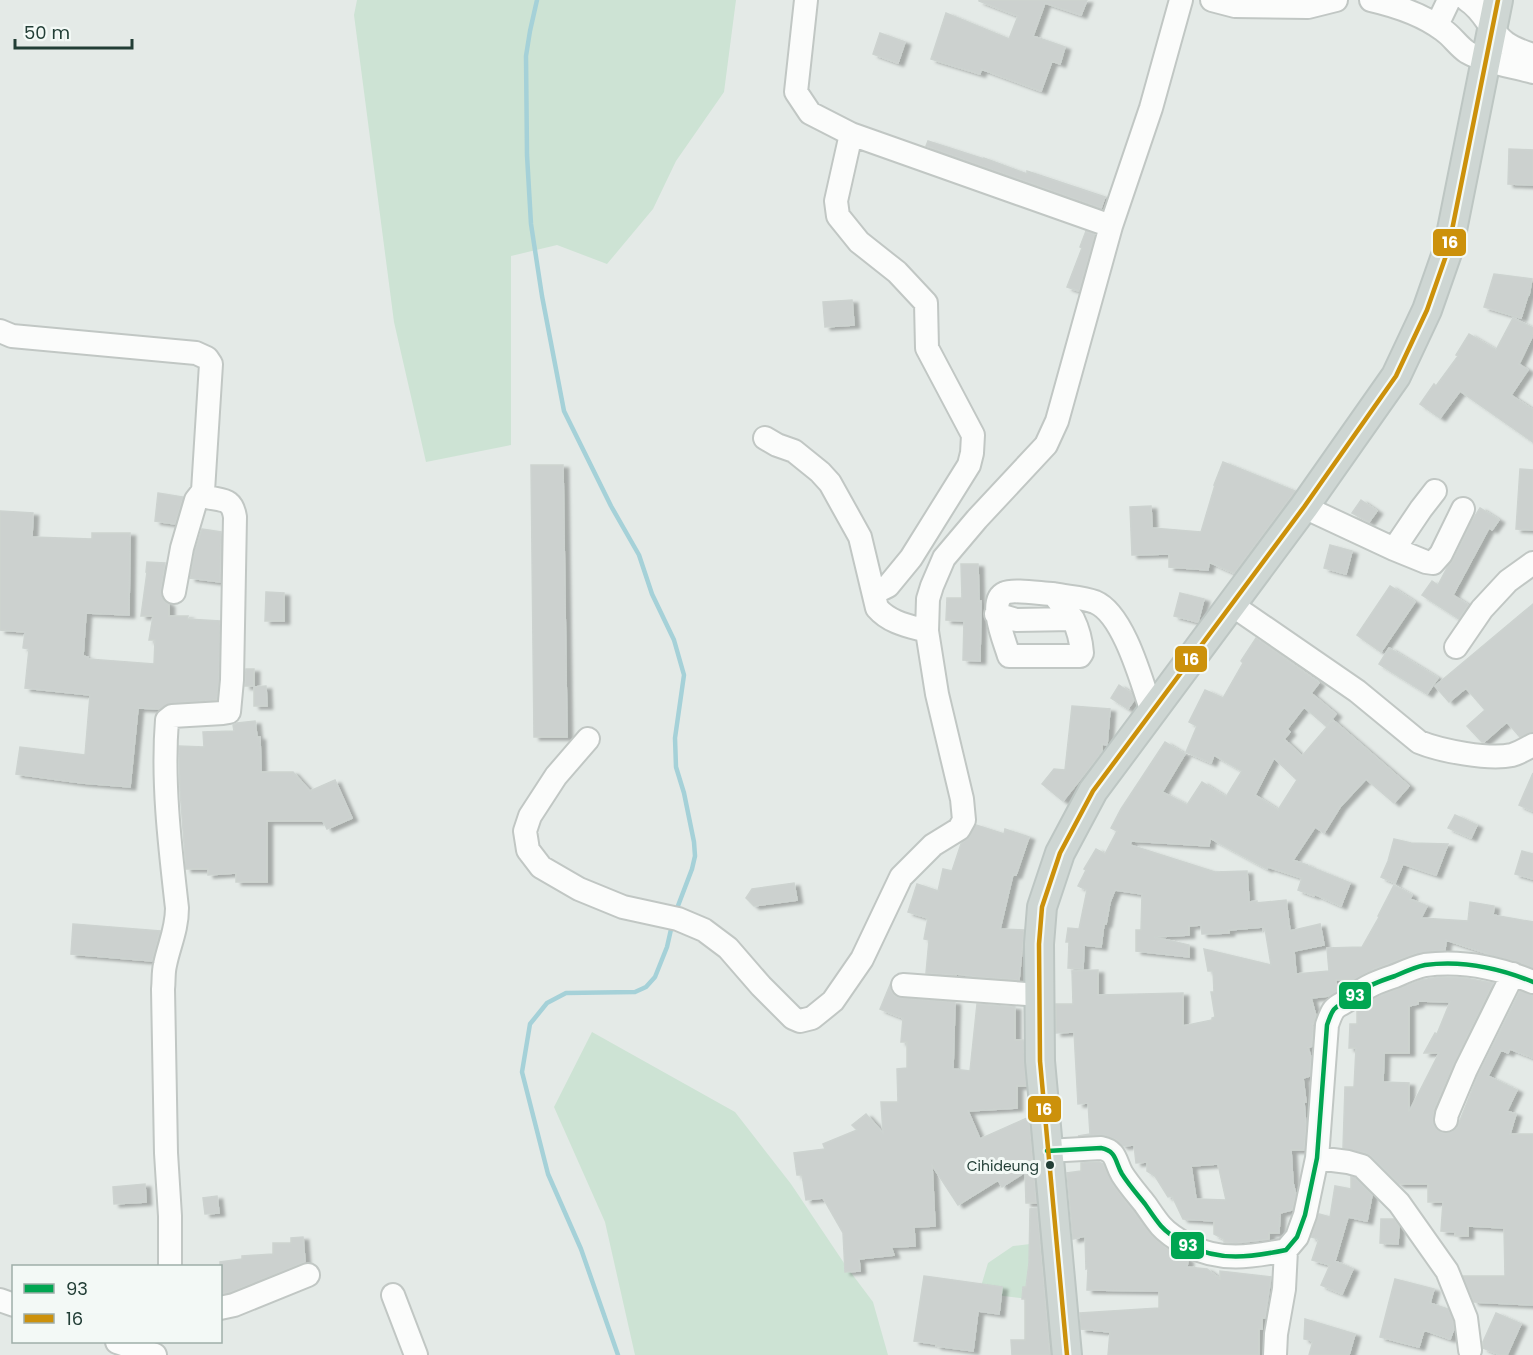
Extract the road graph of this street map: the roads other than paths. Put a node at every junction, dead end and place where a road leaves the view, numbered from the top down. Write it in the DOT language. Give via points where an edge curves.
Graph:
graph roads {
  1 [pos="806,0"];
  2 [pos="1181,0"];
  3 [pos="1212,0"];
  4 [pos="1336,0"];
  5 [pos="1371,0"];
  6 [pos="1449,0"];
  7 [pos="1467,0"];
  8 [pos="1498,0"];
  9 [pos="1309,3"];
  10 [pos="1437,25"];
  11 [pos="1492,28"];
  12 [pos="1533,55"];
  13 [pos="1486,59"];
  14 [pos="1533,72"];
  15 [pos="851,134"];
  16 [pos="1111,226"];
  17 [pos="0,331"];
  18 [pos="765,438"];
  19 [pos="203,491"];
  20 [pos="1435,491"];
  21 [pos="1304,507"];
  22 [pos="1463,509"];
  23 [pos="1394,549"];
  24 [pos="1533,563"];
  25 [pos="174,592"];
  26 [pos="874,592"];
  27 [pos="1053,594"];
  28 [pos="1232,605"];
  29 [pos="996,614"];
  30 [pos="1073,620"];
  31 [pos="927,631"];
  32 [pos="1456,647"];
  33 [pos="1152,712"];
  34 [pos="588,739"];
  35 [pos="1533,745"];
  36 [pos="1523,978"];
  37 [pos="903,985"];
  38 [pos="1040,995"];
  39 [pos="1446,1120"];
  40 [pos="1047,1151"];
  41 [pos="1317,1158"];
  42 [pos="1286,1250"];
  43 [pos="170,1265"];
  44 [pos="308,1275"];
  45 [pos="393,1295"];
  46 [pos="222,1308"];
  47 [pos="122,1343"];
  48 [pos="1470,1350"];
  49 [pos="1274,1354"];
  50 [pos="155,1355"];
  51 [pos="416,1355"];
  52 [pos="1067,1355"];
  1 -- 15 [label="street" via="796,92 810,113"];
  2 -- 16 [label="street" via="1151,108"];
  3 -- 9 [label="street" via="1234,6"];
  4 -- 9 [label="street"];
  5 -- 10 [label="street"];
  6 -- 10 [label="street"];
  7 -- 11 [label="street" via="1481,11"];
  8 -- 11 [label="main road"];
  10 -- 13 [label="street" via="1468,52"];
  11 -- 12 [label="street" via="1505,43"];
  11 -- 13 [label="main road"];
  13 -- 14 [label="street"];
  13 -- 21 [label="main road" via="1448,250 1427,310 1396,375"];
  15 -- 16 [label="street"];
  15 -- 26 [label="street" via="836,201 838,216 859,242 897,272 926,303 927,348 973,435 969,465 917,549 888,586"];
  16 -- 31 [label="street" via="1057,421 1046,445 944,558 928,599"];
  17 -- 19 [label="street" via="12,336 196,353 207,358 211,367"];
  18 -- 26 [label="street" via="794,451 830,483 860,537"];
  19 -- 25 [label="street" via="196,500 182,548"];
  19 -- 43 [label="street" via="207,497 229,502 235,517 232,680 229,712 172,716 167,720 165,756 177,908 163,989"];
  20 -- 23 [label="street"];
  21 -- 23 [label="street"];
  21 -- 28 [label="main road"];
  22 -- 23 [label="street" via="1441,554 1433,562"];
  24 -- 32 [label="street" via="1508,581 1482,609"];
  26 -- 31 [label="street" via="877,608 883,615"];
  27 -- 29 [label="street" via="1005,593"];
  27 -- 30 [label="street"];
  27 -- 33 [label="street" via="1094,602 1107,611 1131,650"];
  28 -- 33 [label="main road"];
  28 -- 35 [label="street" via="1357,691 1419,742 1487,757 1513,755"];
  29 -- 30 [label="street" via="1016,620"];
  29 -- 30 [label="street" via="1009,656 1080,656 1079,631"];
  31 -- 34 [label="street" via="964,820 959,829 933,845 901,877 862,959 832,1001 812,1018 793,1018 728,948 704,930 678,919 623,907 579,889 541,867 528,850 525,831 530,816 556,776"];
  33 -- 38 [label="main road" via="1093,791 1060,853 1042,907"];
  36 -- 39 [label="street" via="1466,1069"];
  36 -- 41 [label="street" via="1464,963 1424,965 1365,987 1337,1005 1327,1024"];
  37 -- 38 [label="street"];
  38 -- 40 [label="main road"];
  40 -- 42 [label="street" via="1107,1149 1162,1227 1199,1251 1233,1257"];
  40 -- 52 [label="main road"];
  41 -- 42 [label="street" via="1305,1215 1297,1237"];
  41 -- 48 [label="street" via="1362,1166 1399,1203 1447,1271 1466,1318"];
  42 -- 49 [label="street"];
  44 -- 46 [label="street"];
  45 -- 51 [label="street"];
  47 -- 50 [label="street"];
}
